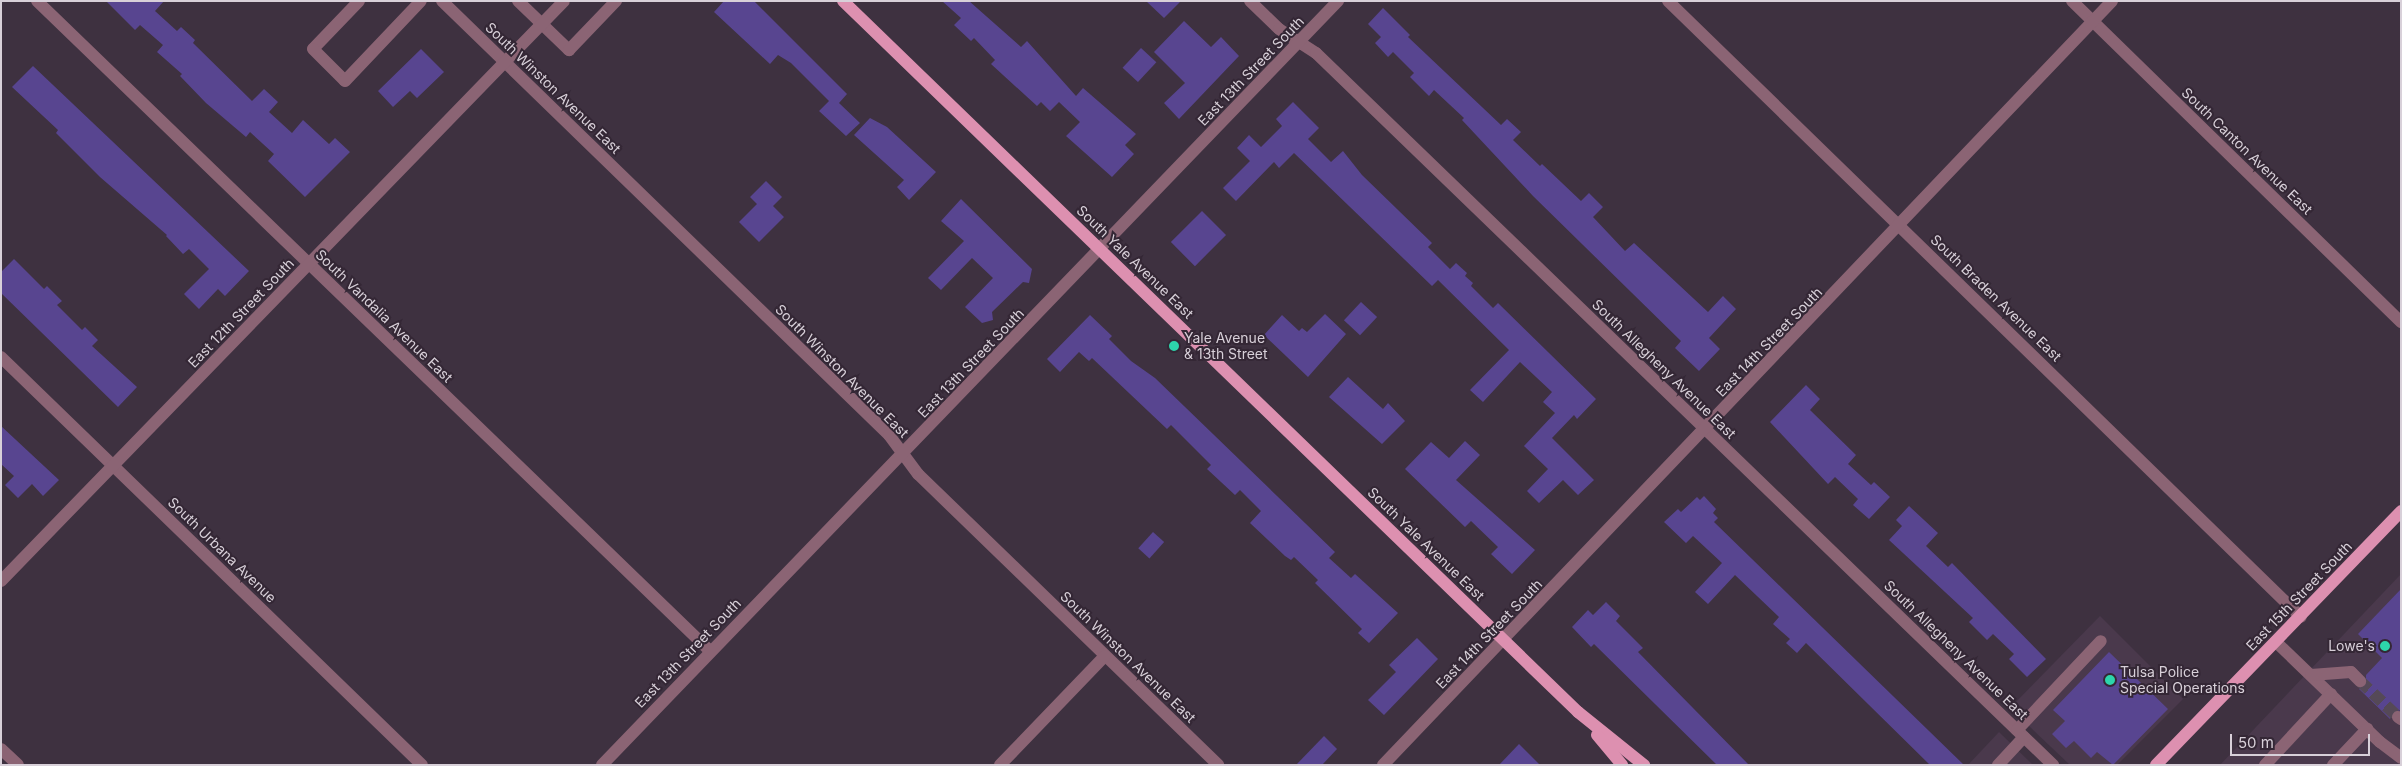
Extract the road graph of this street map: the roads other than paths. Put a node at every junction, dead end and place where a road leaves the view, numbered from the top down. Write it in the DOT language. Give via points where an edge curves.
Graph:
graph roads {
  1 [pos="37,1"];
  2 [pos="359,1"];
  3 [pos="421,1"];
  4 [pos="442,1"];
  5 [pos="518,1"];
  6 [pos="564,1"];
  7 [pos="616,1"];
  8 [pos="843,1"];
  9 [pos="1250,1"];
  10 [pos="1338,1"];
  11 [pos="1668,1"];
  12 [pos="2072,1"];
  13 [pos="2112,1"];
  14 [pos="2093,22"];
  15 [pos="542,24"];
  16 [pos="1299,43"];
  17 [pos="505,62"];
  18 [pos="1900,226"];
  19 [pos="1101,250"];
  20 [pos="309,264"];
  21 [pos="2401,322"];
  22 [pos="1,357"];
  23 [pos="1706,430"];
  24 [pos="903,454"];
  25 [pos="113,465"];
  26 [pos="2401,511"];
  27 [pos="1,581"];
  28 [pos="2301,617"];
  29 [pos="1503,641"];
  30 [pos="2101,641"];
  31 [pos="2276,642"];
  32 [pos="710,651"];
  33 [pos="1105,656"];
  34 [pos="2311,676"];
  35 [pos="2360,681"];
  36 [pos="2331,694"];
  37 [pos="1578,712"];
  38 [pos="2367,729"];
  39 [pos="2021,734"];
  40 [pos="1,749"];
  41 [pos="2401,758"];
  42 [pos="18,765"];
  43 [pos="422,765"];
  44 [pos="602,765"];
  45 [pos="1000,765"];
  46 [pos="1218,765"];
  47 [pos="1383,765"];
  48 [pos="1622,765"];
  49 [pos="1644,765"];
  50 [pos="1998,765"];
  51 [pos="2053,765"];
  52 [pos="2156,765"];
  53 [pos="2265,765"];
  54 [pos="2333,765"];
  1 -- 20 [label="street, South Vandalia Avenue East"];
  2 -- 3 [label="street" via="313,49 345,81"];
  4 -- 17 [label="street, South Winston Avenue East"];
  5 -- 15 [label="street"];
  6 -- 15 [label="street, East 12th Street South"];
  7 -- 15 [label="street" via="569,50"];
  8 -- 19 [label="main road, South Yale Avenue East"];
  9 -- 16 [label="street, South Allegheny Avenue East"];
  10 -- 16 [label="street, East 13th Street South"];
  11 -- 18 [label="street, South Braden Avenue East"];
  12 -- 14 [label="street, South Canton Avenue East"];
  13 -- 14 [label="street, East 14th Street South"];
  14 -- 18 [label="street, East 14th Street South"];
  14 -- 21 [label="street, South Canton Avenue East"];
  15 -- 17 [label="street, East 12th Street South"];
  16 -- 19 [label="street, East 13th Street South"];
  16 -- 23 [label="street, South Allegheny Avenue East" via="1316,53"];
  17 -- 20 [label="street, East 12th Street South"];
  17 -- 24 [label="street, South Winston Avenue East" via="889,435"];
  18 -- 23 [label="street, East 14th Street South"];
  18 -- 28 [label="street, South Braden Avenue East"];
  19 -- 24 [label="street, East 13th Street South"];
  19 -- 29 [label="main road, South Yale Avenue East"];
  20 -- 25 [label="street, East 12th Street South"];
  20 -- 32 [label="street, South Vandalia Avenue East"];
  22 -- 25 [label="street, South Urbana Avenue"];
  23 -- 29 [label="street, East 14th Street South"];
  23 -- 39 [label="street, South Allegheny Avenue East"];
  24 -- 32 [label="street, East 13th Street South"];
  24 -- 33 [label="street, South Winston Avenue East" via="918,474"];
  25 -- 27 [label="street, East 12th Street South"];
  25 -- 43 [label="street, South Urbana Avenue"];
  26 -- 28 [label="main road, East 15th Street South"];
  28 -- 31 [label="main road, East 15th Street South"];
  29 -- 37 [label="main road, South Yale Avenue East"];
  29 -- 47 [label="street, East 14th Street South"];
  30 -- 39 [label="street"];
  31 -- 34 [label="street"];
  31 -- 52 [label="main road, East 15th Street South"];
  32 -- 44 [label="street, East 13th Street South"];
  33 -- 45 [label="street"];
  33 -- 46 [label="street, South Winston Avenue East"];
  34 -- 35 [label="street" via="2351,672"];
  34 -- 36 [label="street"];
  36 -- 38 [label="street"];
  36 -- 53 [label="street"];
  37 -- 48 [label="main road, South Yale Avenue East"];
  37 -- 49 [label="main road, South Yale Avenue East"];
  38 -- 41 [label="street"];
  38 -- 54 [label="street"];
  39 -- 50 [label="street"];
  39 -- 51 [label="street, South Allegheny Avenue East"];
  40 -- 42 [label="street"];
}
